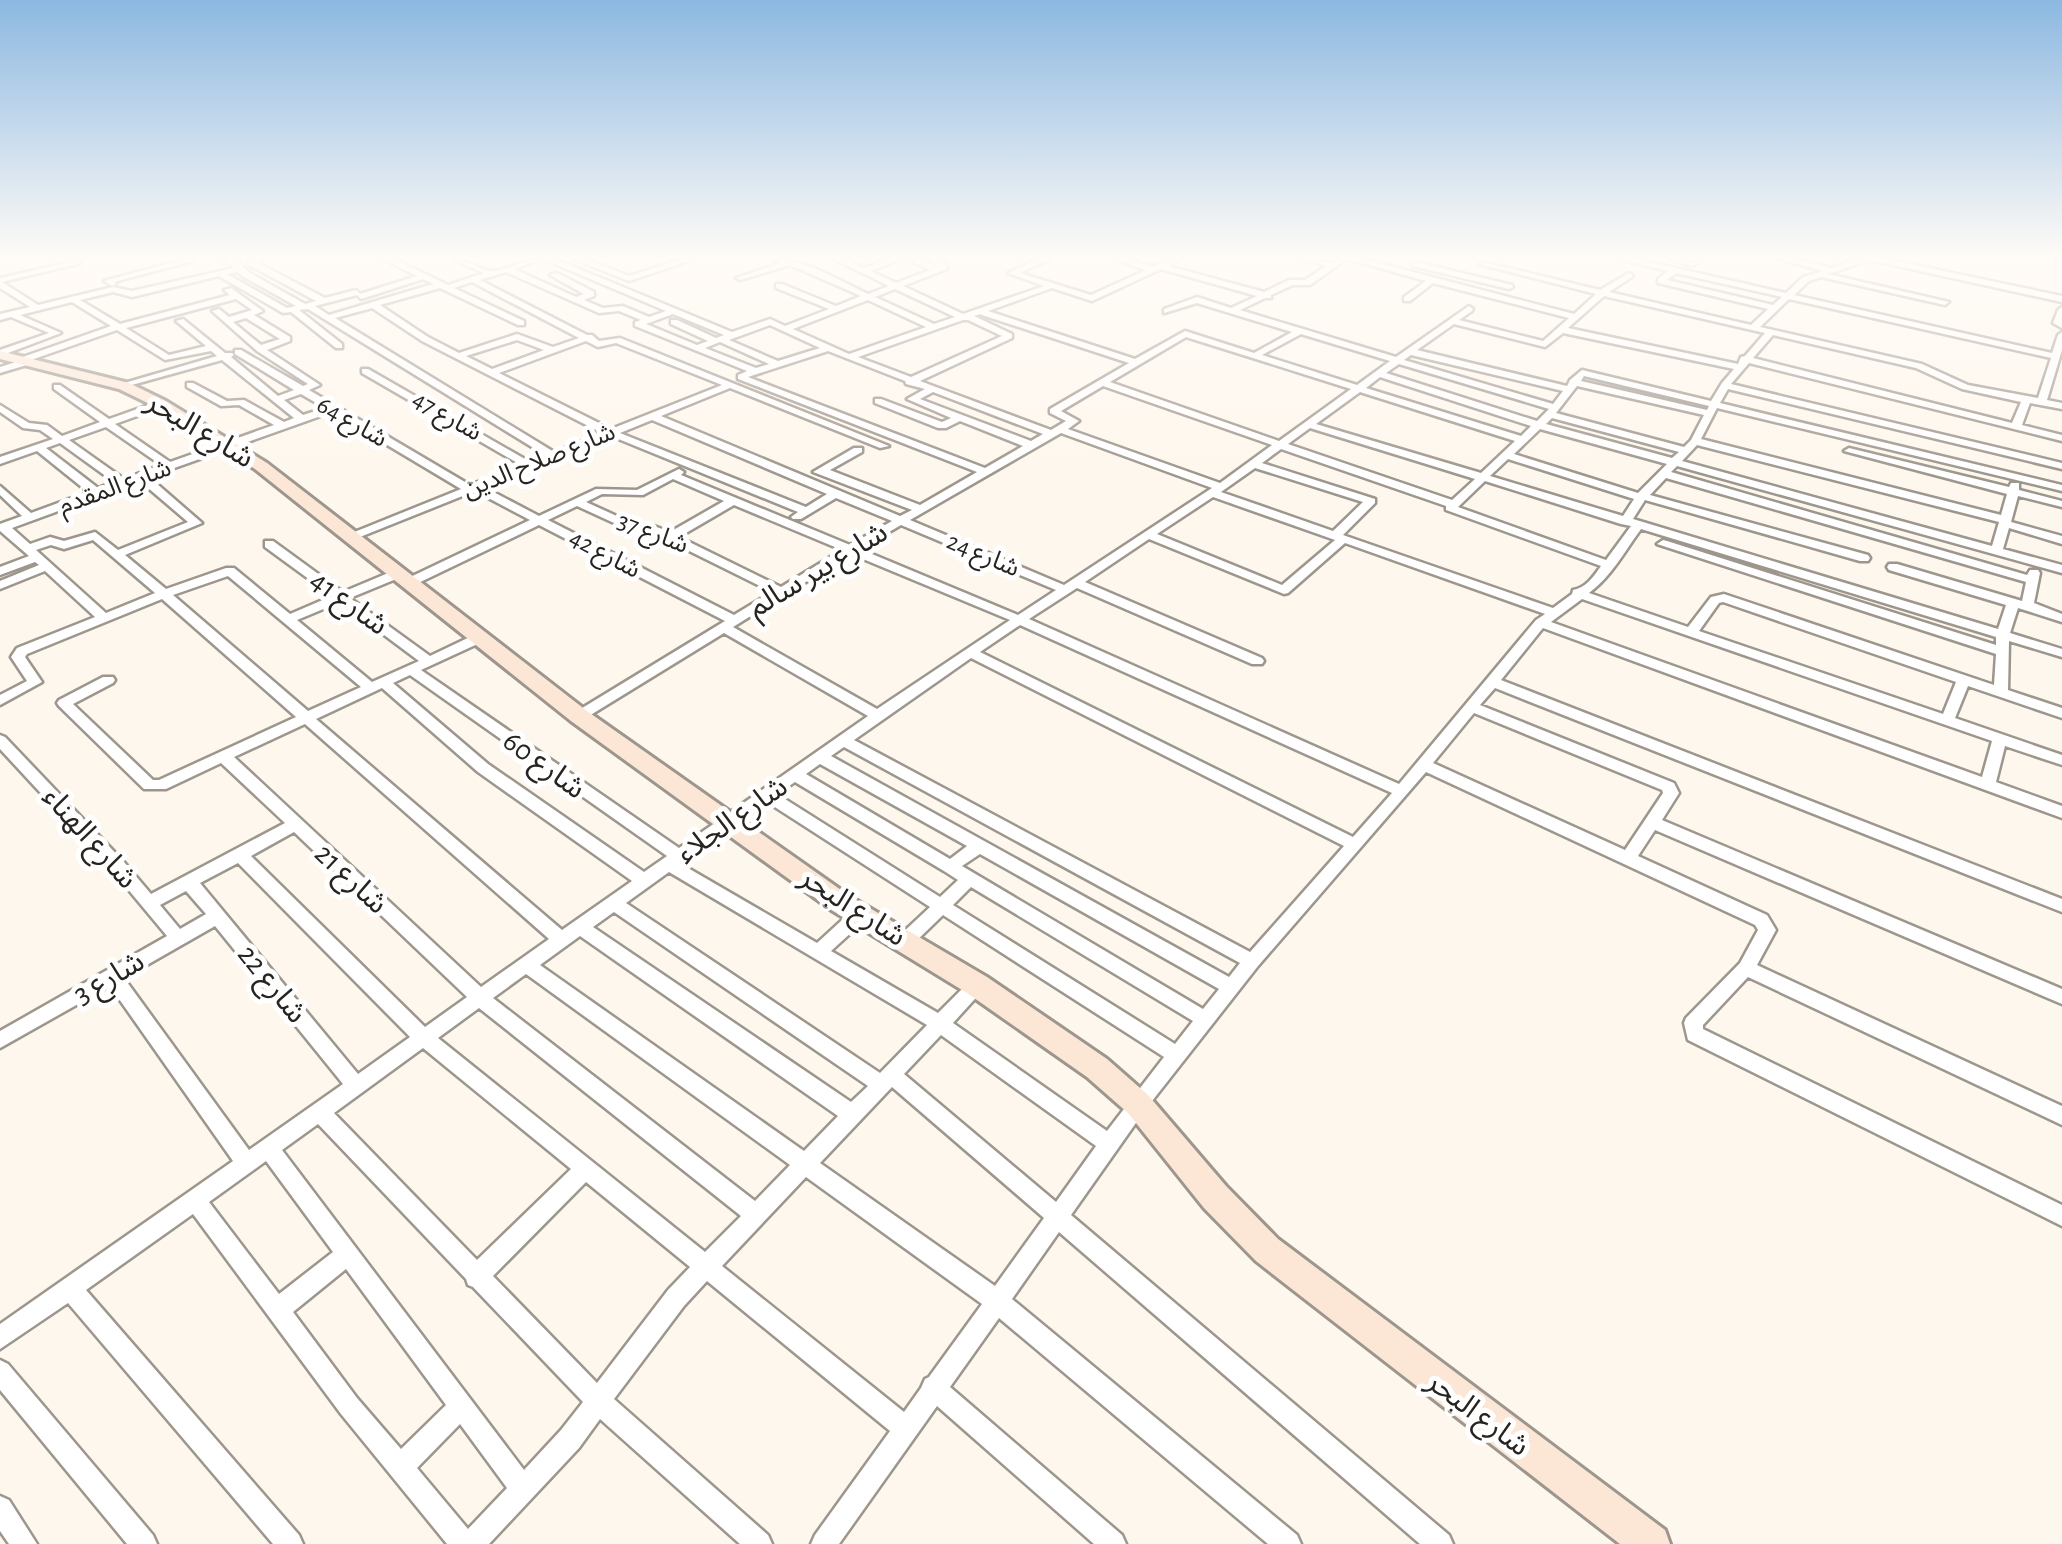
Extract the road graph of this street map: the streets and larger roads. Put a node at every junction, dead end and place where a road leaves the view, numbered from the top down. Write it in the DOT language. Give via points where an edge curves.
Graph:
graph roads {
  1 [pos="51,331"];
  2 [pos="91,331"];
  3 [pos="128,331"];
  4 [pos="138,331"];
  5 [pos="195,331"];
  6 [pos="239,331"];
  7 [pos="273,331"];
  8 [pos="319,331"];
  9 [pos="348,331"];
  10 [pos="413,331"];
  11 [pos="577,331"];
  12 [pos="655,331"];
  13 [pos="702,331"];
  14 [pos="710,331"];
  15 [pos="742,331"];
  16 [pos="793,331"];
  17 [pos="918,331"];
  18 [pos="998,331"];
  19 [pos="1042,331"];
  20 [pos="1300,331"];
  21 [pos="1438,331"];
  22 [pos="1493,331"];
  23 [pos="1561,331"];
  24 [pos="1568,331"];
  25 [pos="1772,331"];
  26 [pos="1945,331"];
  27 [pos="132,333"];
  28 [pos="589,337"];
  29 [pos="722,338"];
  30 [pos="2061,340"];
  31 [pos="339,346"];
  32 [pos="212,348"];
  33 [pos="258,348"];
  34 [pos="696,348"];
  35 [pos="828,348"];
  36 [pos="553,350"];
  37 [pos="238,352"];
  38 [pos="461,355"];
  39 [pos="1402,355"];
  40 [pos="1256,356"];
  41 [pos="2054,356"];
  42 [pos="222,357"];
  43 [pos="849,357"];
  44 [pos="9,360"];
  45 [pos="1900,362"];
  46 [pos="776,363"];
  47 [pos="1137,363"];
  48 [pos="1741,363"];
  49 [pos="365,371"];
  50 [pos="495,371"];
  51 [pos="755,371"];
  52 [pos="1378,374"];
  53 [pos="741,377"];
  54 [pos="908,382"];
  55 [pos="1102,384"];
  56 [pos="1725,384"];
  57 [pos="190,385"];
  58 [pos="726,385"];
  59 [pos="124,386"];
  60 [pos="1570,386"];
  61 [pos="56,387"];
  62 [pos="1355,388"];
  63 [pos="928,390"];
  64 [pos="299,392"];
  65 [pos="1885,392"];
  66 [pos="278,399"];
  67 [pos="2026,400"];
  68 [pos="878,401"];
  69 [pos="2042,402"];
  70 [pos="162,404"];
  71 [pos="2062,406"];
  72 [pos="0,408"];
  73 [pos="1714,408"];
  74 [pos="331,409"];
  75 [pos="1553,411"];
  76 [pos="651,416"];
  77 [pos="960,418"];
  78 [pos="1864,418"];
  79 [pos="300,419"];
  80 [pos="932,422"];
  81 [pos="105,424"];
  82 [pos="1310,425"];
  83 [pos="1540,425"];
  84 [pos="282,426"];
  85 [pos="2016,426"];
  86 [pos="609,432"];
  87 [pos="1056,432"];
  88 [pos="1856,436"];
  89 [pos="2062,438"];
  90 [pos="60,439"];
  91 [pos="900,439"];
  92 [pos="1522,440"];
  93 [pos="229,444"];
  94 [pos="884,446"];
  95 [pos="1030,446"];
  96 [pos="1691,446"];
  97 [pos="38,447"];
  98 [pos="1279,447"];
  99 [pos="858,450"];
  100 [pos="1849,451"];
  101 [pos="552,455"];
  102 [pos="1506,455"];
  103 [pos="2022,457"];
  104 [pos="0,461"];
  105 [pos="1676,463"];
  106 [pos="1255,464"];
  107 [pos="528,465"];
  108 [pos="170,466"];
  109 [pos="692,466"];
  110 [pos="2062,466"];
  111 [pos="822,470"];
  112 [pos="984,472"];
  113 [pos="1662,473"];
  114 [pos="674,476"];
  115 [pos="1836,476"];
  116 [pos="2018,476"];
  117 [pos="142,477"];
  118 [pos="1480,478"];
  119 [pos="804,479"];
  120 [pos="124,484"];
  121 [pos="0,488"];
  122 [pos="472,488"];
  123 [pos="2062,488"];
  124 [pos="1217,490"];
  125 [pos="2014,492"];
  126 [pos="836,493"];
  127 [pos="98,494"];
  128 [pos="1641,497"];
  129 [pos="734,500"];
  130 [pos="578,502"];
  131 [pos="1451,504"];
  132 [pos="2062,504"];
  133 [pos="920,509"];
  134 [pos="806,511"];
  135 [pos="30,518"];
  136 [pos="538,519"];
  137 [pos="901,520"];
  138 [pos="790,522"];
  139 [pos="2006,522"];
  140 [pos="2,528"];
  141 [pos="1632,528"];
  142 [pos="1872,534"];
  143 [pos="1149,535"];
  144 [pos="351,537"];
  145 [pos="670,537"];
  146 [pos="1339,538"];
  147 [pos="2062,540"];
  148 [pos="270,544"];
  149 [pos="853,548"];
  150 [pos="1997,551"];
  151 [pos="118,554"];
  152 [pos="38,557"];
  153 [pos="1864,558"];
  154 [pos="2038,562"];
  155 [pos="1610,565"];
  156 [pos="1893,567"];
  157 [pos="2062,569"];
  158 [pos="0,571"];
  159 [pos="402,578"];
  160 [pos="2032,580"];
  161 [pos="0,585"];
  162 [pos="1071,586"];
  163 [pos="1850,588"];
  164 [pos="782,592"];
  165 [pos="1577,593"];
  166 [pos="164,594"];
  167 [pos="341,598"];
  168 [pos="2014,603"];
  169 [pos="2031,608"];
  170 [pos="104,618"];
  171 [pos="1547,618"];
  172 [pos="2062,618"];
  173 [pos="289,619"];
  174 [pos="1018,619"];
  175 [pos="730,624"];
  176 [pos="1692,631"];
  177 [pos="2003,635"];
  178 [pos="479,638"];
  179 [pos="969,652"];
  180 [pos="2003,652"];
  181 [pos="2062,653"];
  182 [pos="428,661"];
  183 [pos="1257,662"];
  184 [pos="410,670"];
  185 [pos="108,680"];
  186 [pos="1964,680"];
  187 [pos="1493,682"];
  188 [pos="377,685"];
  189 [pos="2002,692"];
  190 [pos="0,701"];
  191 [pos="1472,707"];
  192 [pos="2062,713"];
  193 [pos="307,716"];
  194 [pos="579,716"];
  195 [pos="879,716"];
  196 [pos="1948,718"];
  197 [pos="2000,738"];
  198 [pos="844,741"];
  199 [pos="2,745"];
  200 [pos="224,756"];
  201 [pos="820,757"];
  202 [pos="2062,760"];
  203 [pos="1424,765"];
  204 [pos="796,774"];
  205 [pos="1988,784"];
  206 [pos="1402,792"];
  207 [pos="767,795"];
  208 [pos="897,800"];
  209 [pos="2062,812"];
  210 [pos="869,818"];
  211 [pos="728,821"];
  212 [pos="1652,822"];
  213 [pos="293,826"];
  214 [pos="980,845"];
  215 [pos="1355,845"];
  216 [pos="240,854"];
  217 [pos="1628,860"];
  218 [pos="675,861"];
  219 [pos="950,866"];
  220 [pos="970,878"];
  221 [pos="188,882"];
  222 [pos="646,882"];
  223 [pos="149,903"];
  224 [pos="615,904"];
  225 [pos="2062,906"];
  226 [pos="942,907"];
  227 [pos="859,915"];
  228 [pos="217,916"];
  229 [pos="581,928"];
  230 [pos="178,938"];
  231 [pos="563,941"];
  232 [pos="904,942"];
  233 [pos="818,952"];
  234 [pos="1252,961"];
  235 [pos="528,966"];
  236 [pos="1746,968"];
  237 [pos="113,976"];
  238 [pos="976,985"];
  239 [pos="1231,987"];
  240 [pos="2062,997"];
  241 [pos="481,999"];
  242 [pos="1206,1019"];
  243 [pos="940,1023"];
  244 [pos="424,1038"];
  245 [pos="0,1040"];
  246 [pos="1176,1056"];
  247 [pos="886,1079"];
  248 [pos="356,1086"];
  249 [pos="1138,1104"];
  250 [pos="320,1112"];
  251 [pos="852,1114"];
  252 [pos="2062,1116"];
  253 [pos="1108,1144"];
  254 [pos="269,1148"];
  255 [pos="807,1162"];
  256 [pos="247,1164"];
  257 [pos="583,1172"];
  258 [pos="196,1201"];
  259 [pos="756,1214"];
  260 [pos="1056,1216"];
  261 [pos="2062,1216"];
  262 [pos="345,1256"];
  263 [pos="706,1267"];
  264 [pos="476,1277"];
  265 [pos="69,1288"];
  266 [pos="995,1300"];
  267 [pos="279,1309"];
  268 [pos="0,1338"];
  269 [pos="0,1372"];
  270 [pos="933,1387"];
  271 [pos="597,1400"];
  272 [pos="460,1408"];
  273 [pos="905,1428"];
  274 [pos="400,1468"];
  275 [pos="523,1490"];
  276 [pos="0,1509"];
  277 [pos="24,1544"];
  278 [pos="144,1544"];
  279 [pos="290,1544"];
  280 [pos="464,1544"];
  281 [pos="472,1544"];
  282 [pos="759,1544"];
  283 [pos="824,1544"];
  284 [pos="1112,1544"];
  285 [pos="1288,1544"];
  286 [pos="1440,1544"];
  287 [pos="1650,1544"];
  1 -- 44 [label="street" via="57,333"];
  2 -- 44 [label="street"];
  3 -- 27 [label="street"];
  4 -- 27 [label="street"];
  5 -- 32 [label="street"];
  6 -- 33 [label="street"];
  7 -- 33 [label="street" via="286,339"];
  8 -- 31 [label="street"];
  9 -- 101 [label="street"];
  10 -- 38 [label="street"];
  11 -- 28 [label="street"];
  12 -- 34 [label="street"];
  13 -- 29 [label="street"];
  14 -- 29 [label="street"];
  15 -- 29 [label="street"];
  16 -- 35 [label="street"];
  17 -- 43 [label="street"];
  18 -- 54 [label="street" via="1009,336"];
  19 -- 47 [label="street"];
  20 -- 39 [label="street"];
  20 -- 40 [label="street"];
  21 -- 39 [label="street, شارع الجلاء"];
  22 -- 23 [label="street" via="1544,344"];
  24 -- 48 [label="street"];
  25 -- 45 [label="street"];
  25 -- 48 [label="street"];
  26 -- 41 [label="street"];
  27 -- 32 [label="street" via="170,358"];
  28 -- 36 [label="street"];
  28 -- 58 [label="street" via="598,344 617,340"];
  29 -- 34 [label="street"];
  29 -- 46 [label="street"];
  30 -- 41 [label="street"];
  32 -- 42 [label="street"];
  33 -- 37 [label="street"];
  33 -- 64 [label="street" via="314,385"];
  34 -- 51 [label="street"];
  35 -- 43 [label="street"];
  35 -- 46 [label="street, شارع صلاح الدين"];
  36 -- 38 [label="street" via="517,336"];
  36 -- 50 [label="street"];
  37 -- 42 [label="street"];
  37 -- 64 [label="street, شارع 64"];
  38 -- 50 [label="street"];
  39 -- 52 [label="street, شارع الجلاء"];
  39 -- 60 [label="street"];
  39 -- 75 [label="street"];
  40 -- 47 [label="street" via="1188,334"];
  40 -- 62 [label="street"];
  41 -- 69 [label="street"];
  42 -- 59 [label="street"];
  42 -- 66 [label="street"];
  43 -- 54 [label="street"];
  44 -- 59 [label="street, شارع البحر"];
  45 -- 65 [label="street"];
  45 -- 67 [label="street" via="1965,387"];
  46 -- 51 [label="street, شارع صلاح الدين"];
  47 -- 55 [label="street"];
  48 -- 56 [label="street"];
  48 -- 65 [label="street"];
  49 -- 107 [label="street, شارع 47"];
  50 -- 86 [label="street"];
  51 -- 53 [label="street, شارع صلاح الدين"];
  52 -- 62 [label="street, شارع الجلاء"];
  52 -- 83 [label="street"];
  53 -- 58 [label="street, شارع صلاح الدين"];
  53 -- 91 [label="street"];
  54 -- 63 [label="street"];
  55 -- 87 [label="street" via="1055,410 1075,420"];
  55 -- 98 [label="street"];
  56 -- 73 [label="street"];
  56 -- 78 [label="street"];
  57 -- 84 [label="street" via="225,404 241,402"];
  58 -- 76 [label="street, شارع صلاح الدين"];
  58 -- 94 [label="street"];
  59 -- 70 [label="street, شارع البحر"];
  60 -- 73 [label="street" via="1590,372"];
  60 -- 75 [label="street"];
  61 -- 81 [label="street"];
  62 -- 82 [label="street, شارع الجلاء"];
  62 -- 92 [label="street"];
  63 -- 77 [label="street" via="913,400"];
  63 -- 87 [label="street"];
  64 -- 66 [label="street"];
  64 -- 74 [label="street, شارع 64"];
  65 -- 85 [label="street"];
  66 -- 79 [label="street"];
  67 -- 69 [label="street"];
  67 -- 85 [label="street"];
  68 -- 80 [label="street"];
  69 -- 71 [label="street"];
  70 -- 81 [label="street"];
  70 -- 93 [label="street, شارع البحر"];
  72 -- 90 [label="street"];
  73 -- 88 [label="street"];
  73 -- 96 [label="street"];
  74 -- 79 [label="street, شارع المقدم"];
  74 -- 122 [label="street, شارع 64"];
  75 -- 83 [label="street"];
  75 -- 96 [label="street"];
  76 -- 86 [label="street, شارع صلاح الدين"];
  76 -- 119 [label="street, شارع 24"];
  77 -- 80 [label="street" via="944,426"];
  77 -- 95 [label="street"];
  78 -- 88 [label="street"];
  78 -- 103 [label="street"];
  79 -- 84 [label="street, شارع المقدم"];
  80 -- 91 [label="street"];
  81 -- 90 [label="street"];
  81 -- 108 [label="street"];
  82 -- 98 [label="street, شارع الجلاء"];
  82 -- 118 [label="street"];
  83 -- 92 [label="street"];
  83 -- 105 [label="street"];
  84 -- 93 [label="street, شارع المقدم"];
  85 -- 89 [label="street"];
  86 -- 101 [label="street, شارع صلاح الدين"];
  86 -- 109 [label="street"];
  87 -- 95 [label="street, شارع بير سالم"];
  87 -- 124 [label="street"];
  88 -- 100 [label="street"];
  88 -- 116 [label="street"];
  90 -- 97 [label="street"];
  90 -- 120 [label="street"];
  91 -- 112 [label="street"];
  92 -- 102 [label="street"];
  93 -- 108 [label="street, شارع المقدم"];
  93 -- 144 [label="street, شارع البحر"];
  95 -- 112 [label="street, شارع بير سالم"];
  96 -- 105 [label="street"];
  96 -- 115 [label="street"];
  97 -- 104 [label="street"];
  97 -- 127 [label="street"];
  98 -- 106 [label="street, شارع الجلاء"];
  98 -- 131 [label="street"];
  99 -- 111 [label="street"];
  100 -- 115 [label="street"];
  100 -- 125 [label="street"];
  101 -- 107 [label="street, شارع صلاح الدين"];
  102 -- 118 [label="street"];
  102 -- 128 [label="street"];
  103 -- 110 [label="street"];
  103 -- 116 [label="street"];
  105 -- 113 [label="street"];
  105 -- 150 [label="street"];
  106 -- 124 [label="street, شارع الجلاء"];
  106 -- 146 [label="street" via="1370,502"];
  107 -- 122 [label="street, شارع صلاح الدين"];
  108 -- 117 [label="street, شارع المقدم"];
  109 -- 114 [label="street"];
  109 -- 134 [label="street"];
  111 -- 119 [label="street"];
  111 -- 133 [label="street"];
  112 -- 133 [label="street, شارع بير سالم"];
  113 -- 128 [label="street"];
  113 -- 142 [label="street"];
  114 -- 129 [label="street"];
  114 -- 130 [label="street" via="639,493 606,490"];
  115 -- 139 [label="street"];
  116 -- 123 [label="street"];
  116 -- 125 [label="street"];
  117 -- 120 [label="street, شارع المقدم"];
  117 -- 151 [label="street" via="196,523"];
  118 -- 131 [label="street"];
  118 -- 141 [label="street"];
  119 -- 126 [label="street, شارع 24"];
  120 -- 127 [label="street, شارع المقدم"];
  121 -- 135 [label="street"];
  122 -- 136 [label="street, شارع 42"];
  122 -- 144 [label="street, شارع صلاح الدين"];
  124 -- 143 [label="street, شارع الجلاء"];
  124 -- 146 [label="street"];
  125 -- 132 [label="street"];
  125 -- 139 [label="street"];
  126 -- 134 [label="street"];
  126 -- 137 [label="street, شارع 24"];
  127 -- 135 [label="street, شارع المقدم"];
  128 -- 141 [label="street"];
  128 -- 153 [label="street"];
  129 -- 138 [label="street"];
  129 -- 145 [label="street"];
  130 -- 136 [label="street"];
  130 -- 145 [label="street, شارع 37"];
  131 -- 155 [label="street" via="1456,512"];
  133 -- 137 [label="street, شارع بير سالم"];
  134 -- 138 [label="street"];
  135 -- 140 [label="street, شارع المقدم"];
  136 -- 159 [label="street"];
  136 -- 175 [label="street, شارع 42"];
  137 -- 149 [label="street, شارع بير سالم"];
  137 -- 162 [label="street, شارع 24"];
  138 -- 149 [label="street"];
  139 -- 147 [label="street"];
  139 -- 150 [label="street"];
  140 -- 152 [label="street"];
  141 -- 155 [label="street"];
  141 -- 163 [label="street"];
  141 -- 180 [label="street"];
  142 -- 153 [label="street"];
  142 -- 160 [label="street"];
  143 -- 146 [label="street" via="1284,590"];
  143 -- 162 [label="street, شارع الجلاء"];
  144 -- 159 [label="street, شارع البحر"];
  145 -- 164 [label="street, شارع 37"];
  146 -- 171 [label="street"];
  148 -- 167 [label="street, شارع 41"];
  149 -- 164 [label="street, شارع بير سالم"];
  149 -- 174 [label="street"];
  150 -- 154 [label="street"];
  151 -- 152 [label="street" via="92,535 64,545 56,540"];
  151 -- 166 [label="street"];
  152 -- 158 [label="street"];
  152 -- 161 [label="street"];
  152 -- 170 [label="street"];
  153 -- 163 [label="street"];
  154 -- 157 [label="street"];
  154 -- 160 [label="street"];
  155 -- 165 [label="street"];
  156 -- 168 [label="street"];
  159 -- 167 [label="street"];
  159 -- 178 [label="street, شارع البحر"];
  160 -- 169 [label="street" via="2026,602"];
  162 -- 174 [label="street, شارع الجلاء"];
  162 -- 183 [label="street, شارع 24"];
  163 -- 177 [label="street"];
  164 -- 175 [label="street, شارع بير سالم"];
  165 -- 171 [label="street"];
  165 -- 176 [label="street"];
  166 -- 170 [label="street"];
  166 -- 173 [label="street" via="230,570"];
  166 -- 193 [label="street"];
  167 -- 173 [label="street"];
  167 -- 182 [label="street, شارع 41"];
  168 -- 169 [label="street"];
  168 -- 177 [label="street"];
  169 -- 172 [label="street"];
  170 -- 190 [label="street" via="20,652 35,682"];
  171 -- 187 [label="street"];
  171 -- 205 [label="street"];
  173 -- 188 [label="street"];
  174 -- 179 [label="street, شارع الجلاء"];
  174 -- 206 [label="street"];
  175 -- 194 [label="street, شارع بير سالم"];
  175 -- 195 [label="street, شارع 42"];
  176 -- 186 [label="street" via="1720,598"];
  176 -- 196 [label="street"];
  177 -- 180 [label="street"];
  177 -- 181 [label="street"];
  178 -- 182 [label="street"];
  178 -- 194 [label="street, شارع البحر"];
  179 -- 195 [label="street, شارع الجلاء"];
  179 -- 215 [label="street"];
  180 -- 189 [label="street"];
  182 -- 184 [label="street"];
  184 -- 188 [label="street"];
  184 -- 218 [label="street, شارع 60"];
  185 -- 200 [label="street" via="64,703 149,784 161,785"];
  186 -- 189 [label="street"];
  186 -- 196 [label="street"];
  187 -- 191 [label="street"];
  187 -- 225 [label="street"];
  188 -- 193 [label="street"];
  188 -- 222 [label="street"];
  189 -- 192 [label="street"];
  191 -- 203 [label="street"];
  191 -- 212 [label="street" via="1666,784 1670,793"];
  193 -- 200 [label="street"];
  193 -- 231 [label="street"];
  194 -- 211 [label="street, شارع البحر"];
  195 -- 198 [label="street, شارع الجلاء"];
  196 -- 197 [label="street"];
  197 -- 202 [label="street"];
  197 -- 205 [label="street"];
  198 -- 201 [label="street, شارع الجلاء"];
  198 -- 234 [label="street"];
  199 -- 223 [label="street, شارع الهناء"];
  200 -- 213 [label="street, شارع 21"];
  201 -- 204 [label="street, شارع الجلاء"];
  201 -- 208 [label="street"];
  203 -- 206 [label="street"];
  203 -- 217 [label="street"];
  204 -- 207 [label="street, شارع الجلاء"];
  204 -- 210 [label="street"];
  205 -- 209 [label="street"];
  206 -- 215 [label="street"];
  207 -- 211 [label="street, شارع الجلاء"];
  207 -- 226 [label="street"];
  208 -- 210 [label="street"];
  208 -- 214 [label="street"];
  210 -- 219 [label="street"];
  211 -- 218 [label="street, شارع الجلاء"];
  211 -- 227 [label="street, شارع البحر"];
  212 -- 217 [label="street"];
  212 -- 240 [label="street"];
  213 -- 216 [label="street"];
  213 -- 241 [label="street, شارع 21"];
  214 -- 219 [label="street"];
  214 -- 239 [label="street"];
  215 -- 234 [label="street"];
  216 -- 221 [label="street"];
  216 -- 244 [label="street"];
  217 -- 236 [label="street" via="1764,923 1767,930"];
  218 -- 222 [label="street, شارع الجلاء"];
  218 -- 233 [label="street, شارع 60"];
  219 -- 220 [label="street"];
  220 -- 226 [label="street"];
  220 -- 242 [label="street"];
  221 -- 223 [label="street"];
  221 -- 228 [label="street, شارع 22"];
  222 -- 224 [label="street, شارع الجلاء"];
  223 -- 230 [label="street, شارع الهناء"];
  224 -- 229 [label="street, شارع الجلاء"];
  224 -- 247 [label="street"];
  226 -- 232 [label="street"];
  226 -- 246 [label="street"];
  227 -- 232 [label="street, شارع البحر"];
  227 -- 233 [label="street"];
  228 -- 230 [label="street, شارع 3"];
  228 -- 248 [label="street, شارع 22"];
  229 -- 231 [label="street, شارع الجلاء"];
  229 -- 251 [label="street"];
  230 -- 237 [label="street, شارع 3"];
  231 -- 235 [label="street, شارع الجلاء"];
  232 -- 238 [label="street, شارع البحر"];
  233 -- 243 [label="street, شارع 60"];
  234 -- 239 [label="street"];
  235 -- 241 [label="street, شارع الجلاء"];
  235 -- 255 [label="street"];
  236 -- 252 [label="street"];
  236 -- 261 [label="street" via="1693,1023 1700,1038"];
  237 -- 245 [label="street, شارع 3"];
  237 -- 256 [label="street"];
  238 -- 243 [label="street"];
  238 -- 249 [label="street, شارع البحر"];
  239 -- 242 [label="street"];
  241 -- 244 [label="street, شارع الجلاء"];
  241 -- 259 [label="street, شارع 21"];
  242 -- 246 [label="street"];
  243 -- 247 [label="street"];
  243 -- 253 [label="street, شارع 60"];
  244 -- 248 [label="street, شارع الجلاء"];
  244 -- 257 [label="street"];
  246 -- 249 [label="street"];
  247 -- 251 [label="street"];
  247 -- 260 [label="street"];
  248 -- 250 [label="street, شارع الجلاء"];
  249 -- 253 [label="street"];
  249 -- 287 [label="street, شارع البحر" via="1267,1250"];
  250 -- 254 [label="street, شارع الجلاء"];
  250 -- 264 [label="street"];
  251 -- 255 [label="street"];
  253 -- 260 [label="street"];
  254 -- 256 [label="street, شارع الجلاء"];
  254 -- 262 [label="street"];
  255 -- 259 [label="street"];
  255 -- 266 [label="street"];
  256 -- 258 [label="street, شارع الجلاء"];
  257 -- 263 [label="street"];
  257 -- 264 [label="street"];
  258 -- 265 [label="street, شارع الجلاء"];
  258 -- 267 [label="street"];
  259 -- 263 [label="street"];
  260 -- 266 [label="street"];
  260 -- 286 [label="street"];
  262 -- 267 [label="street"];
  262 -- 272 [label="street"];
  263 -- 271 [label="street"];
  263 -- 273 [label="street"];
  264 -- 271 [label="street"];
  265 -- 268 [label="street, شارع الجلاء"];
  265 -- 279 [label="street"];
  266 -- 270 [label="street"];
  266 -- 285 [label="street"];
  267 -- 274 [label="street"];
  269 -- 278 [label="street"];
  270 -- 273 [label="street"];
  270 -- 284 [label="street"];
  271 -- 275 [label="street"];
  271 -- 282 [label="street"];
  272 -- 274 [label="street"];
  272 -- 275 [label="street"];
  273 -- 283 [label="street"];
  274 -- 280 [label="street"];
  275 -- 281 [label="street"];
  276 -- 277 [label="street"];
}
